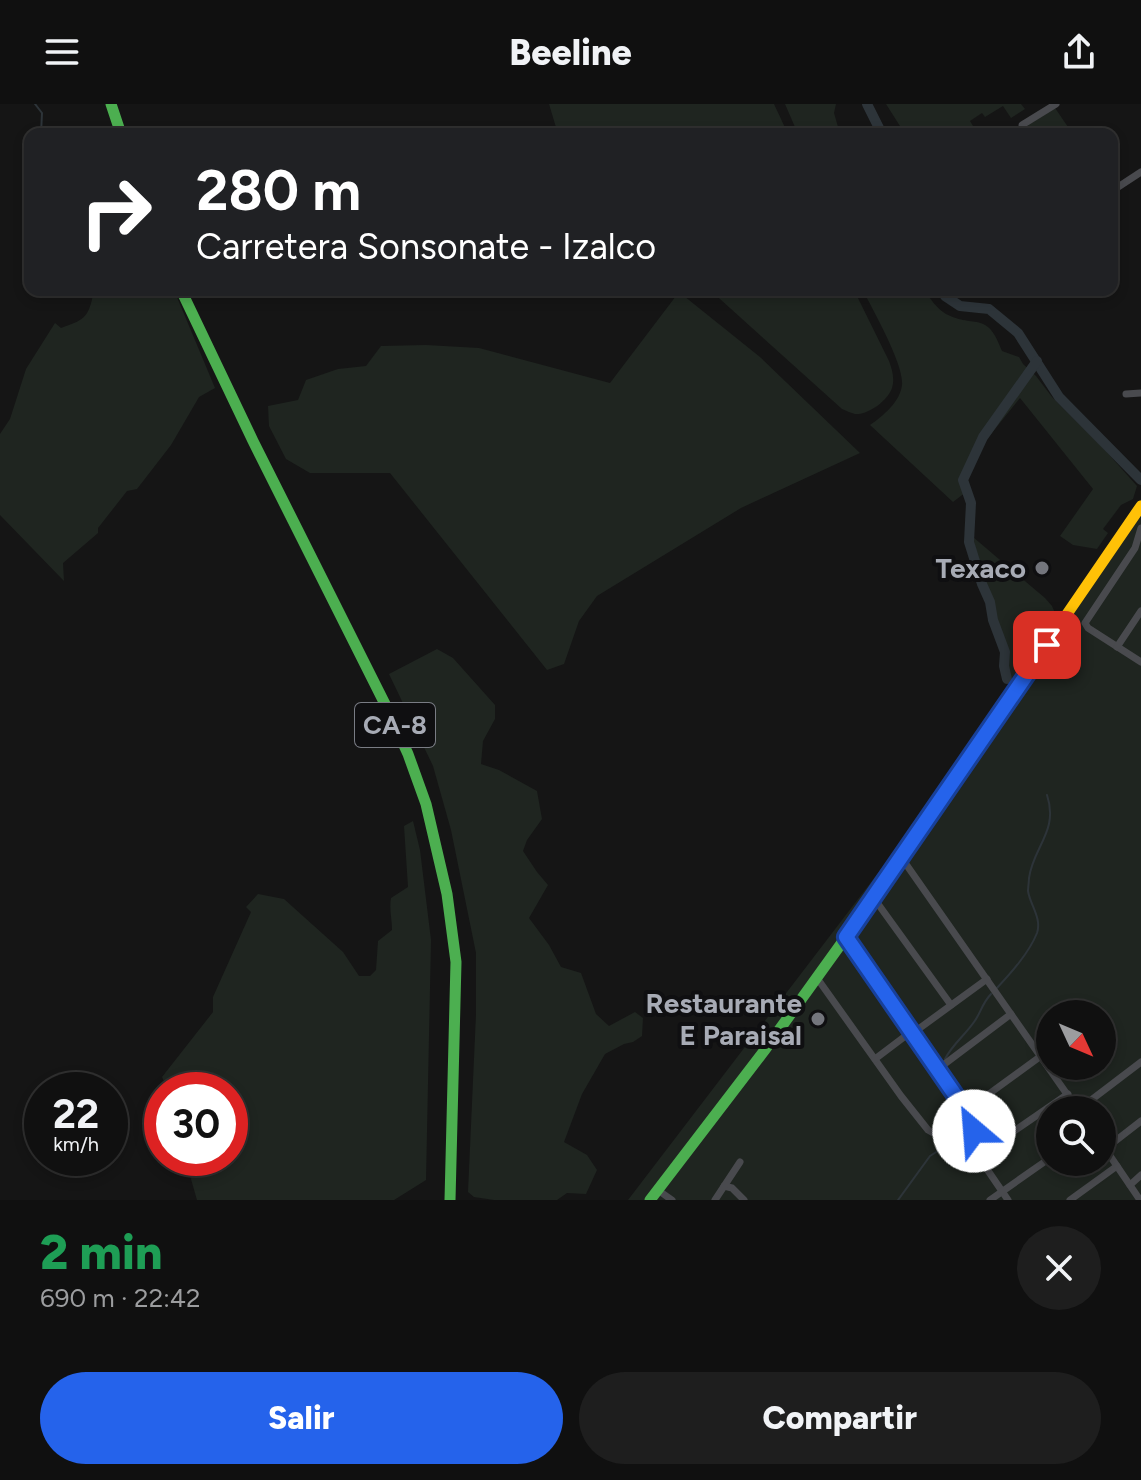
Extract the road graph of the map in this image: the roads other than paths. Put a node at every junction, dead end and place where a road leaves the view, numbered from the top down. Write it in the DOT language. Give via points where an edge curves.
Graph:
graph roads {
  1 [pos="111,104"];
  2 [pos="119,104"];
  3 [pos="1056,104"];
  4 [pos="119,128"];
  5 [pos="127,128"];
  6 [pos="1022,128"];
  7 [pos="1141,172"];
  8 [pos="1118,187"];
  9 [pos="184,296"];
  10 [pos="192,296"];
  11 [pos="1141,393"];
  12 [pos="1126,394"];
  13 [pos="1141,506"];
  14 [pos="1139,523"];
  15 [pos="1138,550"];
  16 [pos="1141,611"];
  17 [pos="1117,647"];
  18 [pos="1141,662"];
  19 [pos="901,857"];
  20 [pos="873,897"];
  21 [pos="846,937"];
  22 [pos="817,978"];
  23 [pos="989,982"];
  24 [pos="951,1005"];
  25 [pos="1011,1014"];
  26 [pos="912,1032"];
  27 [pos="1036,1049"];
  28 [pos="875,1059"];
  29 [pos="1036,1059"];
  30 [pos="1141,1062"];
  31 [pos="943,1065"];
  32 [pos="1058,1080"];
  33 [pos="1068,1094"];
  34 [pos="1096,1096"];
  35 [pos="966,1105"];
  36 [pos="1141,1121"];
  37 [pos="1116,1138"];
  38 [pos="978,1156"];
  39 [pos="740,1162"];
  40 [pos="1117,1166"];
  41 [pos="1036,1168"];
  42 [pos="1141,1175"];
  43 [pos="1130,1185"];
  44 [pos="724,1186"];
  45 [pos="1002,1191"];
  46 [pos="662,1193"];
  47 [pos="450,1200"];
  48 [pos="457,1200"];
  49 [pos="650,1200"];
  50 [pos="672,1200"];
  51 [pos="715,1200"];
  52 [pos="744,1200"];
  53 [pos="990,1200"];
  54 [pos="1008,1200"];
  55 [pos="1070,1200"];
  56 [pos="1140,1200"];
  1 -- 4 [label="main road"];
  2 -- 5 [label="main road"];
  3 -- 6 [label="street"];
  7 -- 8 [label="street"];
  9 -- 47 [label="main road, CA-8" via="386,706 426,804 456,962"];
  10 -- 48 [label="main road, CA-8" via="399,719 431,798 461,945"];
  11 -- 12 [label="street"];
  13 -- 14 [label="main road"];
  14 -- 15 [label="street"];
  14 -- 19 [label="main road"];
  15 -- 17 [label="street" via="1085,623"];
  16 -- 17 [label="street"];
  17 -- 18 [label="street"];
  19 -- 20 [label="main road"];
  19 -- 23 [label="street"];
  20 -- 21 [label="main road"];
  20 -- 24 [label="street"];
  21 -- 22 [label="main road"];
  21 -- 26 [label="street"];
  22 -- 28 [label="street"];
  22 -- 49 [label="main road"];
  23 -- 24 [label="street"];
  23 -- 25 [label="street"];
  24 -- 26 [label="street"];
  25 -- 27 [label="street"];
  25 -- 31 [label="street"];
  26 -- 28 [label="street"];
  26 -- 31 [label="street"];
  28 -- 38 [label="street" via="950,1152"];
  29 -- 35 [label="street"];
  30 -- 34 [label="street"];
  31 -- 35 [label="street"];
  32 -- 33 [label="street"];
  33 -- 38 [label="street"];
  35 -- 38 [label="street"];
  36 -- 37 [label="street"];
  38 -- 45 [label="street"];
  39 -- 44 [label="street"];
  40 -- 43 [label="street"];
  40 -- 55 [label="street"];
  41 -- 45 [label="street"];
  42 -- 43 [label="street"];
  43 -- 56 [label="street"];
  44 -- 51 [label="street"];
  44 -- 52 [label="street"];
  45 -- 53 [label="street"];
  45 -- 54 [label="street"];
  46 -- 50 [label="street"];
}
